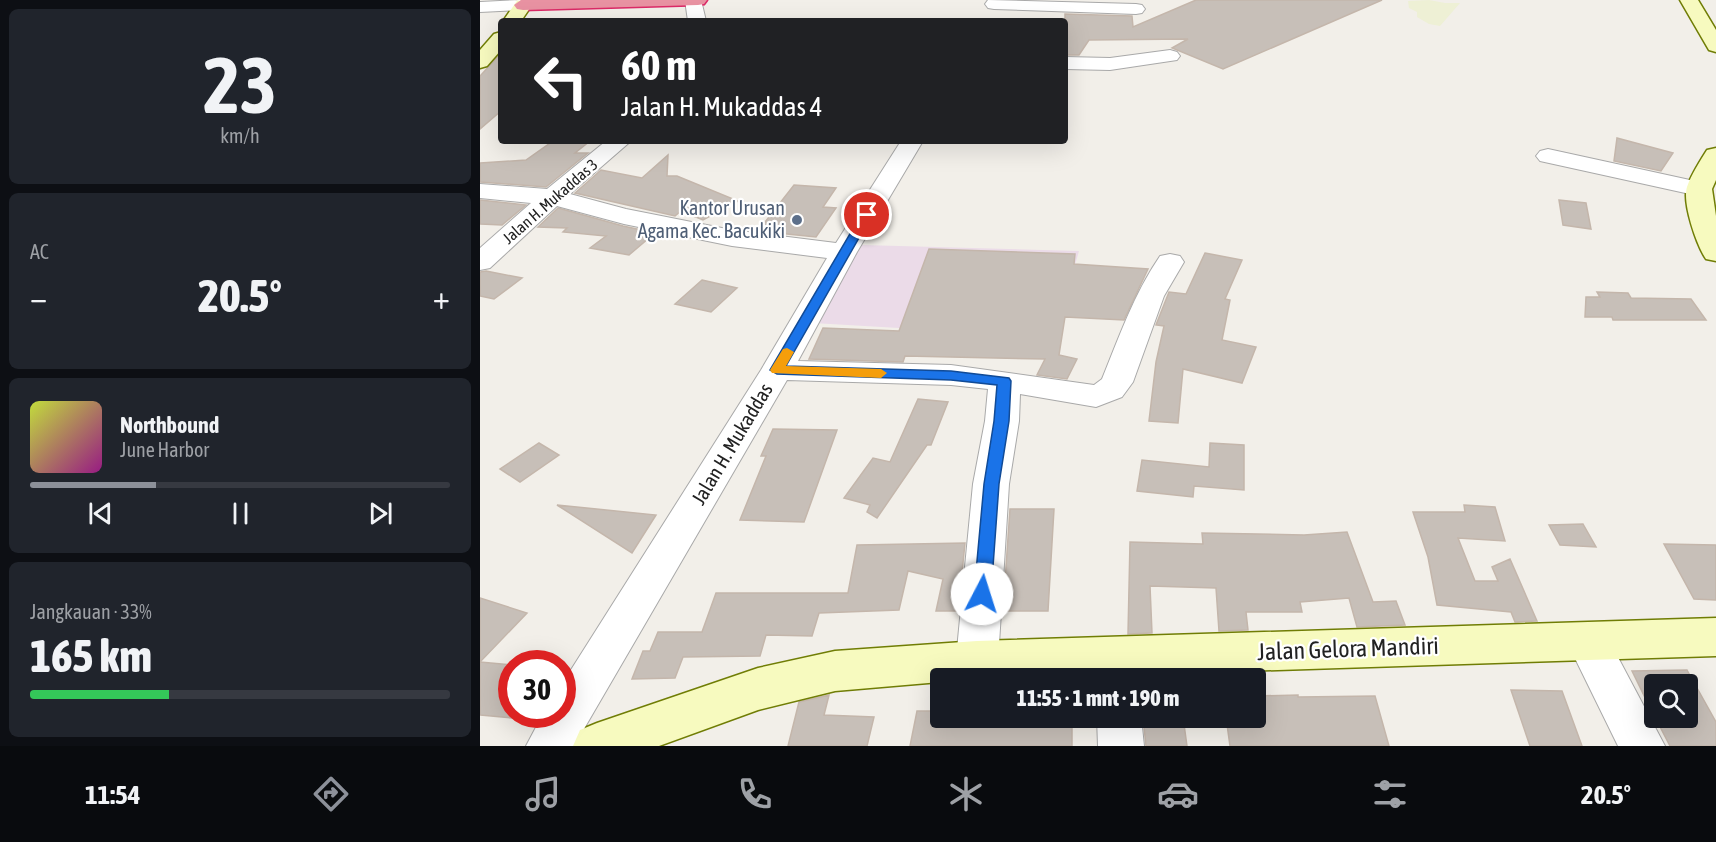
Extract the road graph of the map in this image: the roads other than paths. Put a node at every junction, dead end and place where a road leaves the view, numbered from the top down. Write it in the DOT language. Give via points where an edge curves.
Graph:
graph roads {
  1 [pos="693,0"];
  2 [pos="698,0"];
  3 [pos="1689,0"];
  4 [pos="570,2"];
  5 [pos="993,2"];
  6 [pos="525,3"];
  7 [pos="480,7"];
  8 [pos="1136,9"];
  9 [pos="514,18"];
  10 [pos="696,18"];
  11 [pos="987,18"];
  12 [pos="1713,37"];
  13 [pos="498,41"];
  14 [pos="1170,56"];
  15 [pos="480,62"];
  16 [pos="1068,63"];
  17 [pos="616,144"];
  18 [pos="910,144"];
  19 [pos="1716,155"];
  20 [pos="1548,156"];
  21 [pos="1699,189"];
  22 [pos="480,191"];
  23 [pos="552,197"];
  24 [pos="844,252"];
  25 [pos="1716,253"];
  26 [pos="480,262"];
  27 [pos="1170,262"];
  28 [pos="777,370"];
  29 [pos="1004,381"];
  30 [pos="1716,637"];
  31 [pos="1588,642"];
  32 [pos="977,660"];
  33 [pos="1116,667"];
  34 [pos="1120,728"];
  35 [pos="549,746"];
  36 [pos="597,746"];
  37 [pos="1121,746"];
  38 [pos="1642,746"];
  1 -- 2 [label="highway"];
  1 -- 4 [label="highway"];
  1 -- 10 [label="street"];
  3 -- 12 [label="street"];
  4 -- 6 [label="highway"];
  5 -- 8 [label="street"];
  5 -- 11 [label="street"];
  6 -- 7 [label="street"];
  6 -- 9 [label="street"];
  13 -- 15 [label="street"];
  14 -- 16 [label="street" via="1110,64"];
  17 -- 23 [label="street, Jalan H. Mukaddas 3"];
  18 -- 24 [label="street, Jalan H. Mukaddas"];
  19 -- 21 [label="street"];
  20 -- 21 [label="street"];
  21 -- 25 [label="street" via="1703,218"];
  22 -- 23 [label="street"];
  23 -- 24 [label="street" via="711,234"];
  23 -- 26 [label="street, Jalan H. Mukaddas 3"];
  24 -- 28 [label="street, Jalan H. Mukaddas"];
  27 -- 29 [label="street" via="1150,296 1111,390 1096,396"];
  28 -- 29 [label="street" via="951,375"];
  28 -- 35 [label="street, Jalan H. Mukaddas"];
  29 -- 32 [label="street"];
  30 -- 31 [label="street, Jalan Gelora Mandiri"];
  31 -- 33 [label="street, Jalan Gelora Mandiri"];
  31 -- 38 [label="street"];
  32 -- 33 [label="street, Jalan Gelora Mandiri"];
  32 -- 36 [label="street, Jalan Gelora Mandiri" via="835,671 758,689"];
  34 -- 37 [label="street"];
}
